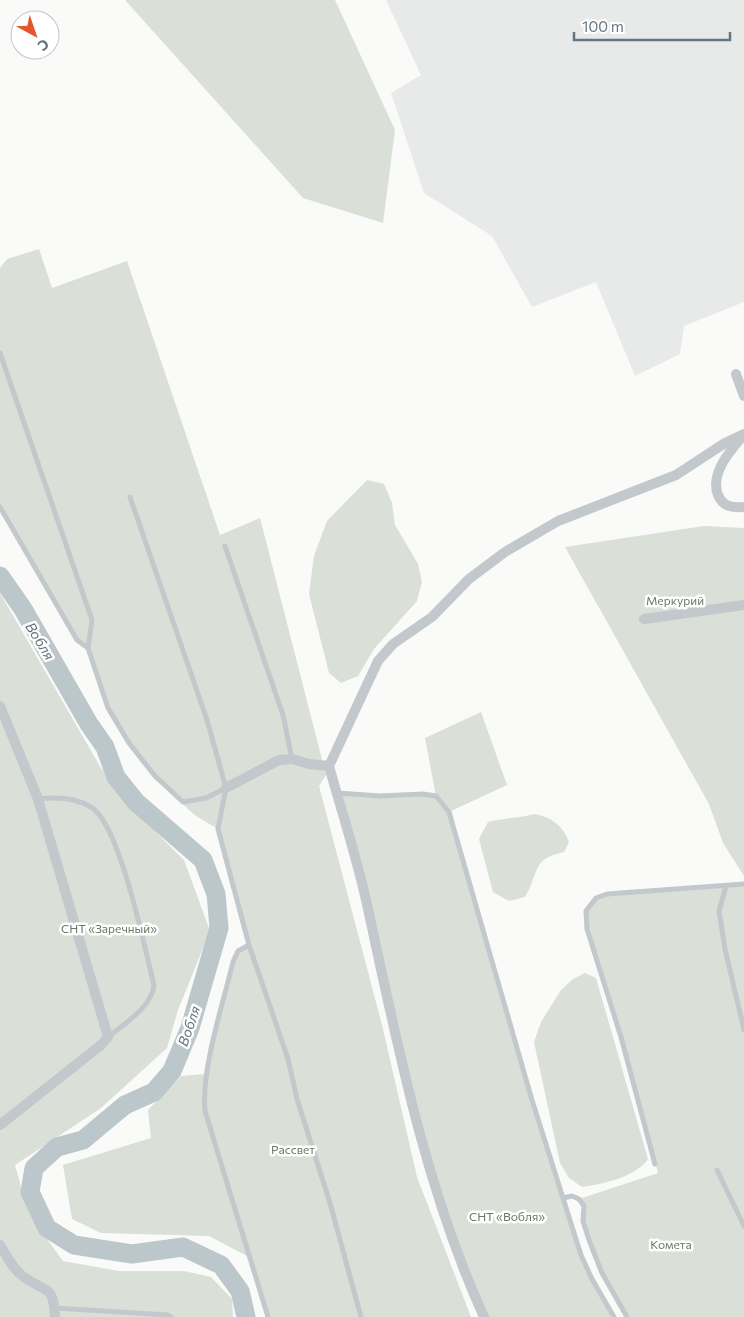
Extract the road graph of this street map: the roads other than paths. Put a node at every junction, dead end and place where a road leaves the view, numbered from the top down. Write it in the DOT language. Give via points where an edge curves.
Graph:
graph roads {
  1 [pos="0,354"];
  2 [pos="736,374"];
  3 [pos="744,396"];
  4 [pos="744,435"];
  5 [pos="130,497"];
  6 [pos="0,507"];
  7 [pos="744,507"];
  8 [pos="225,546"];
  9 [pos="744,605"];
  10 [pos="644,619"];
  11 [pos="88,648"];
  12 [pos="0,706"];
  13 [pos="292,759"];
  14 [pos="329,766"];
  15 [pos="226,788"];
  16 [pos="336,793"];
  17 [pos="38,799"];
  18 [pos="744,884"];
  19 [pos="726,886"];
  20 [pos="249,945"];
  21 [pos="744,1030"];
  22 [pos="108,1037"];
  23 [pos="0,1124"];
  24 [pos="655,1164"];
  25 [pos="718,1170"];
  26 [pos="563,1198"];
  27 [pos="744,1226"];
  28 [pos="0,1245"];
  29 [pos="55,1312"];
  30 [pos="170,1317"];
  31 [pos="268,1317"];
  32 [pos="362,1317"];
  33 [pos="484,1317"];
  34 [pos="614,1317"];
  35 [pos="626,1317"];
  1 -- 11 [label="lane" via="92,620"];
  2 -- 3 [label="street"];
  4 -- 7 [label="street" via="715,478 714,486 720,500 730,508"];
  4 -- 14 [label="street" via="676,475 558,521 505,552 469,579 432,617 392,644 378,661"];
  5 -- 15 [label="lane" via="207,720"];
  6 -- 11 [label="lane" via="78,640"];
  8 -- 13 [label="lane" via="283,715"];
  9 -- 10 [label="street"];
  11 -- 15 [label="lane" via="108,708 129,743 156,776 183,802 206,798"];
  12 -- 17 [label="street"];
  13 -- 14 [label="street"];
  13 -- 15 [label="street" via="280,760"];
  14 -- 16 [label="street"];
  15 -- 20 [label="lane" via="218,829"];
  16 -- 26 [label="lane" via="436,796 449,812"];
  16 -- 33 [label="street" via="368,907 386,1001 420,1137 462,1268"];
  17 -- 22 [label="street"];
  17 -- 22 [label="lane" via="74,800 91,807 108,828 120,857 154,985 153,996 146,1004"];
  18 -- 19 [label="lane"];
  19 -- 21 [label="lane" via="719,911"];
  19 -- 24 [label="lane" via="607,894 596,898 586,912 587,929 621,1037"];
  20 -- 31 [label="lane" via="238,951 233,962 206,1074 204,1096 205,1111"];
  20 -- 32 [label="lane" via="288,1060"];
  22 -- 23 [label="street"];
  25 -- 27 [label="lane"];
  26 -- 34 [label="lane" via="581,1255"];
  26 -- 35 [label="lane" via="572,1196 584,1206 589,1240 602,1273"];
  28 -- 29 [label="street" via="24,1278 44,1287 54,1297"];
  29 -- 30 [label="lane"];
}
